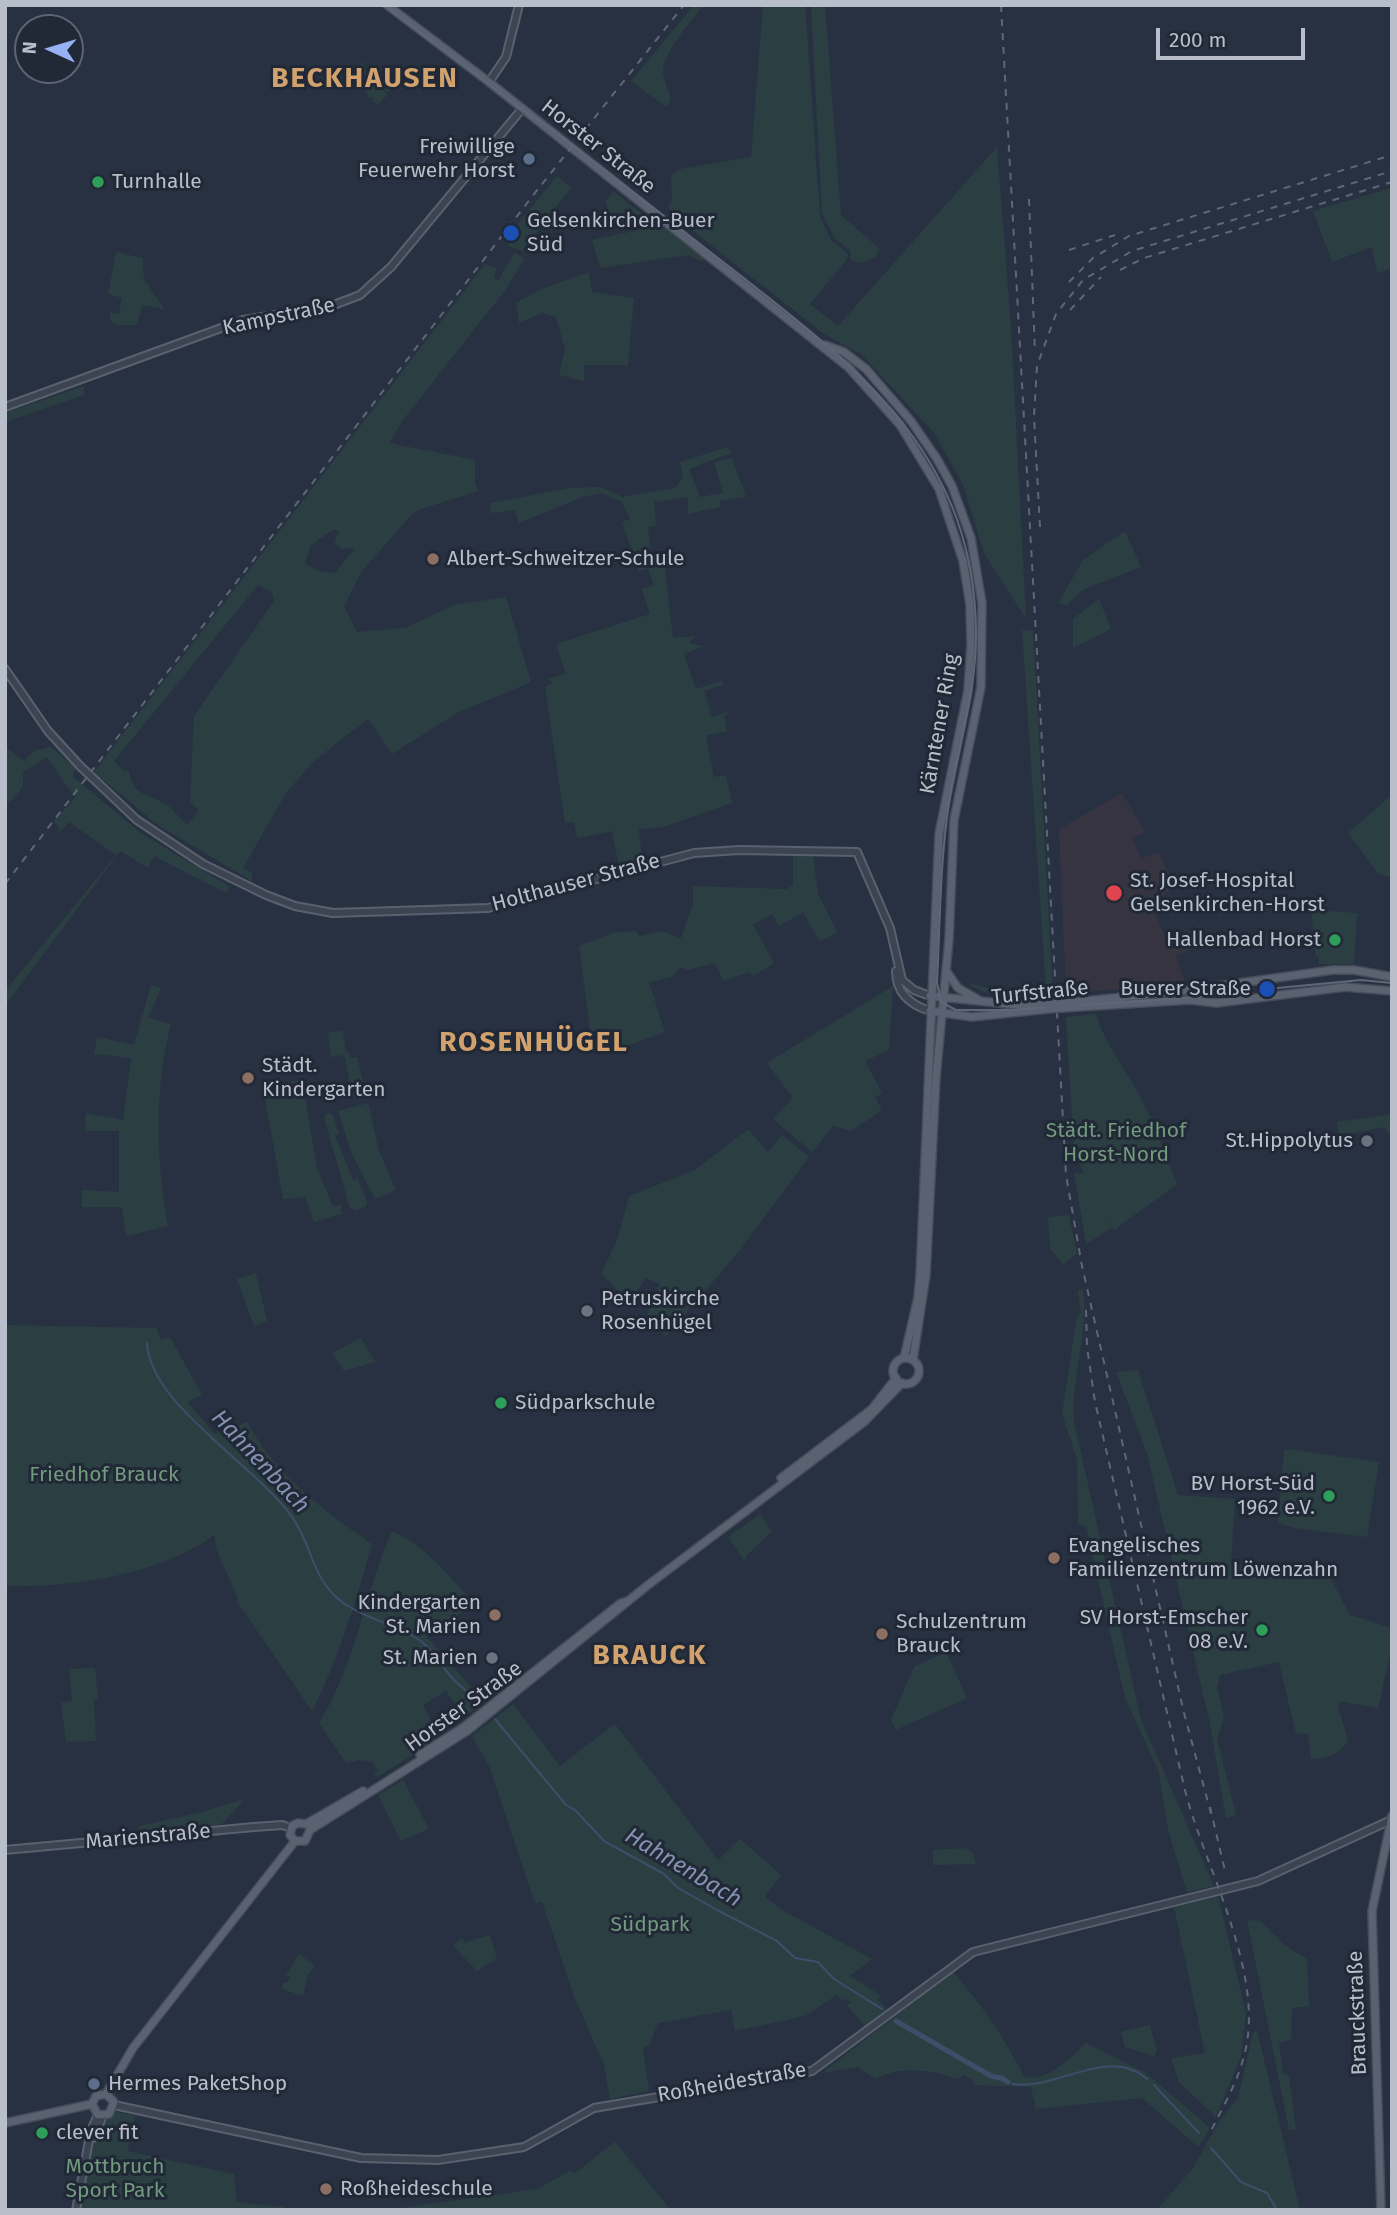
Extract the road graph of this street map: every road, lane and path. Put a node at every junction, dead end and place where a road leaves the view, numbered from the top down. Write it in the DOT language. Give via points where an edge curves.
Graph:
graph roads {
  1 [pos="387,5"];
  2 [pos="519,5"];
  3 [pos="489,82"];
  4 [pos="521,110"];
  5 [pos="821,344"];
  6 [pos="5,407"];
  7 [pos="5,669"];
  8 [pos="898,966"];
  9 [pos="947,971"];
  10 [pos="1392,978"];
  11 [pos="1392,990"];
  12 [pos="1232,995"];
  13 [pos="930,996"];
  14 [pos="1168,997"];
  15 [pos="944,998"];
  16 [pos="979,1000"];
  17 [pos="1203,1002"];
  18 [pos="1047,1006"];
  19 [pos="930,1011"];
  20 [pos="942,1014"];
  21 [pos="927,1163"];
  22 [pos="904,1358"];
  23 [pos="913,1360"];
  24 [pos="899,1381"];
  25 [pos="1391,1818"];
  26 [pos="308,1827"];
  27 [pos="291,1828"];
  28 [pos="295,1841"];
  29 [pos="5,1850"];
  30 [pos="106,2094"];
  31 [pos="92,2104"];
  32 [pos="114,2105"];
  33 [pos="100,2115"];
  34 [pos="5,2123"];
  35 [pos="76,2210"];
  36 [pos="1381,2210"];
  1 -- 3 [label="main road, Horster Straße"];
  2 -- 3 [label="street" via="506,57"];
  3 -- 4 [label="main road, Horster Straße"];
  4 -- 5 [label="main road, Horster Straße"];
  4 -- 6 [label="street, Kampstraße" via="391,267 360,295 331,306 243,320"];
  5 -- 9 [label="main road, Kärntener Ring" via="844,352 866,369 911,421 952,486 975,553 982,603 982,665 954,820"];
  5 -- 13 [label="main road, Kärntener Ring" via="864,383 920,454 950,514 965,570 970,666 941,818"];
  7 -- 8 [label="street, Holthauser Straße, bridge" via="48,732 137,820 181,850 295,906 356,914 476,909 680,855 739,850 857,852 890,928"];
  8 -- 13 [label="street" via="906,985"];
  8 -- 19 [label="street" via="896,978 904,995"];
  9 -- 15 [label="main road, Kärntener Ring"];
  9 -- 16 [label="main road" via="958,988"];
  10 -- 14 [label="main road, Turfstraße" via="1333,970"];
  11 -- 17 [label="main road, Turfstraße" via="1345,987"];
  12 -- 17 [label="main road"];
  13 -- 15 [label="main road"];
  13 -- 19 [label="main road, Kärntener Ring"];
  14 -- 17 [label="main road, Turfstraße"];
  14 -- 18 [label="main road, Turfstraße, bridge"];
  15 -- 16 [label="main road, Turfstraße"];
  15 -- 20 [label="main road, Kärntener Ring"];
  16 -- 18 [label="main road, Turfstraße"];
  18 -- 20 [label="main road, Turfstraße" via="984,1017"];
  19 -- 20 [label="main road"];
  19 -- 21 [label="main road, Kärntener Ring"];
  20 -- 21 [label="main road, Kärntener Ring"];
  21 -- 22 [label="main road" via="918,1297"];
  21 -- 23 [label="main road" via="926,1275"];
  22 -- 23 [label="main road"];
  22 -- 24 [label="main road" via="894,1366"];
  23 -- 24 [label="main road" via="918,1376 913,1382"];
  24 -- 26 [label="main road, Horster Straße" via="864,1422 628,1601 467,1731"];
  25 -- 32 [label="street, Roßheidestraße" via="1258,1881 973,1952 812,2071 594,2108 524,2147 438,2160 361,2158"];
  25 -- 36 [label="main road, Brauckstraße" via="1372,1910"];
  26 -- 27 [label="main road" via="298,1823"];
  26 -- 28 [label="main road" via="307,1840"];
  27 -- 28 [label="main road"];
  27 -- 29 [label="street, Marienstraße" via="276,1825"];
  28 -- 30 [label="main road" via="133,2048"];
  30 -- 31 [label="main road" via="96,2096"];
  30 -- 32 [label="main road"];
  31 -- 33 [label="main road"];
  31 -- 34 [label="main road"];
  32 -- 33 [label="main road" via="111,2112"];
  33 -- 35 [label="street"];
}
